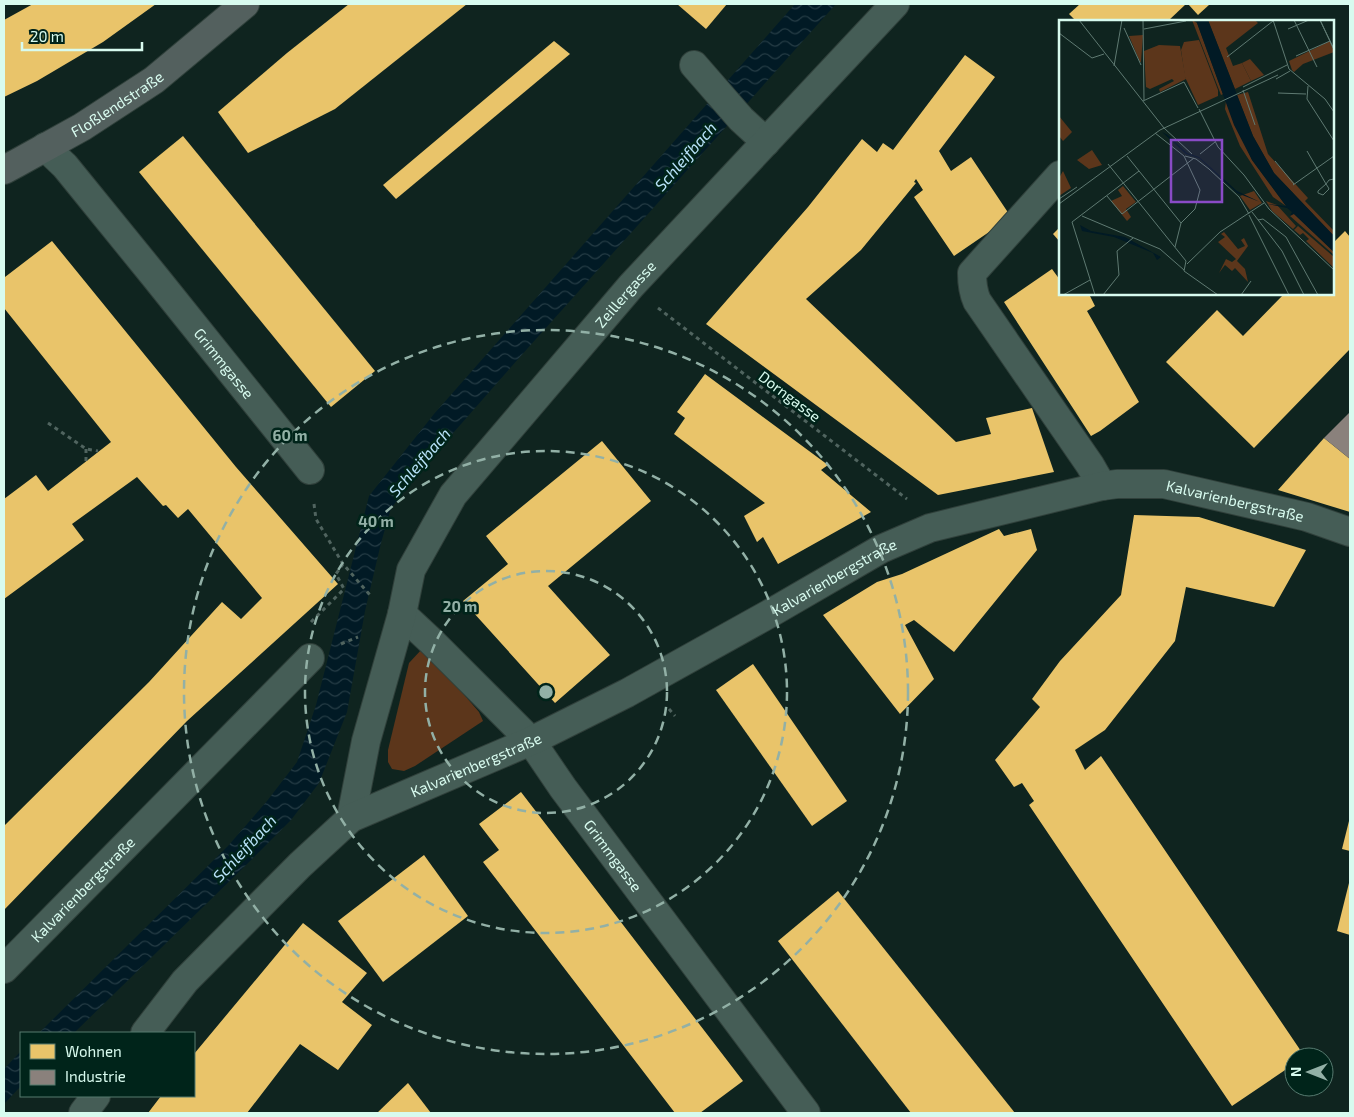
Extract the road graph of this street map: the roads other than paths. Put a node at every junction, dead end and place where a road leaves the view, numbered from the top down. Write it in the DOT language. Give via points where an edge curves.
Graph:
graph roads {
  1 [pos="245,4"];
  2 [pos="895,4"];
  3 [pos="694,65"];
  4 [pos="766,142"];
  5 [pos="46,148"];
  6 [pos="4,170"];
  7 [pos="1059,176"];
  8 [pos="310,470"];
  9 [pos="1102,486"];
  10 [pos="1350,532"];
  11 [pos="402,614"];
  12 [pos="310,658"];
  13 [pos="531,741"];
  14 [pos="351,818"];
  15 [pos="4,969"];
  16 [pos="146,1032"];
  17 [pos="95,1097"];
  18 [pos="83,1113"];
  19 [pos="806,1113"];
  1 -- 5 [label="main road, Floßlendstraße" via="154,80"];
  2 -- 4 [label="street, Zeillergasse"];
  3 -- 4 [label="street" via="741,119"];
  4 -- 11 [label="street, Zeillergasse" via="631,286 453,495 411,570"];
  5 -- 6 [label="main road, Floßlendstraße"];
  5 -- 8 [label="street, Grimmgasse" via="65,166 144,262"];
  7 -- 9 [label="street" via="972,273 973,292"];
  9 -- 10 [label="street, Kalvarienbergstraße" via="1164,484 1307,516"];
  9 -- 13 [label="street, Kalvarienbergstraße" via="930,528 881,549 627,693"];
  11 -- 13 [label="street, Grimmgasse"];
  11 -- 14 [label="street" via="366,741"];
  12 -- 15 [label="street, Kalvarienbergstraße"];
  13 -- 14 [label="street, Kalvarienbergstraße"];
  13 -- 19 [label="street, Grimmgasse"];
  14 -- 16 [label="street, Kalvarienbergstraße" via="185,981"];
  17 -- 18 [label="street"];
}
